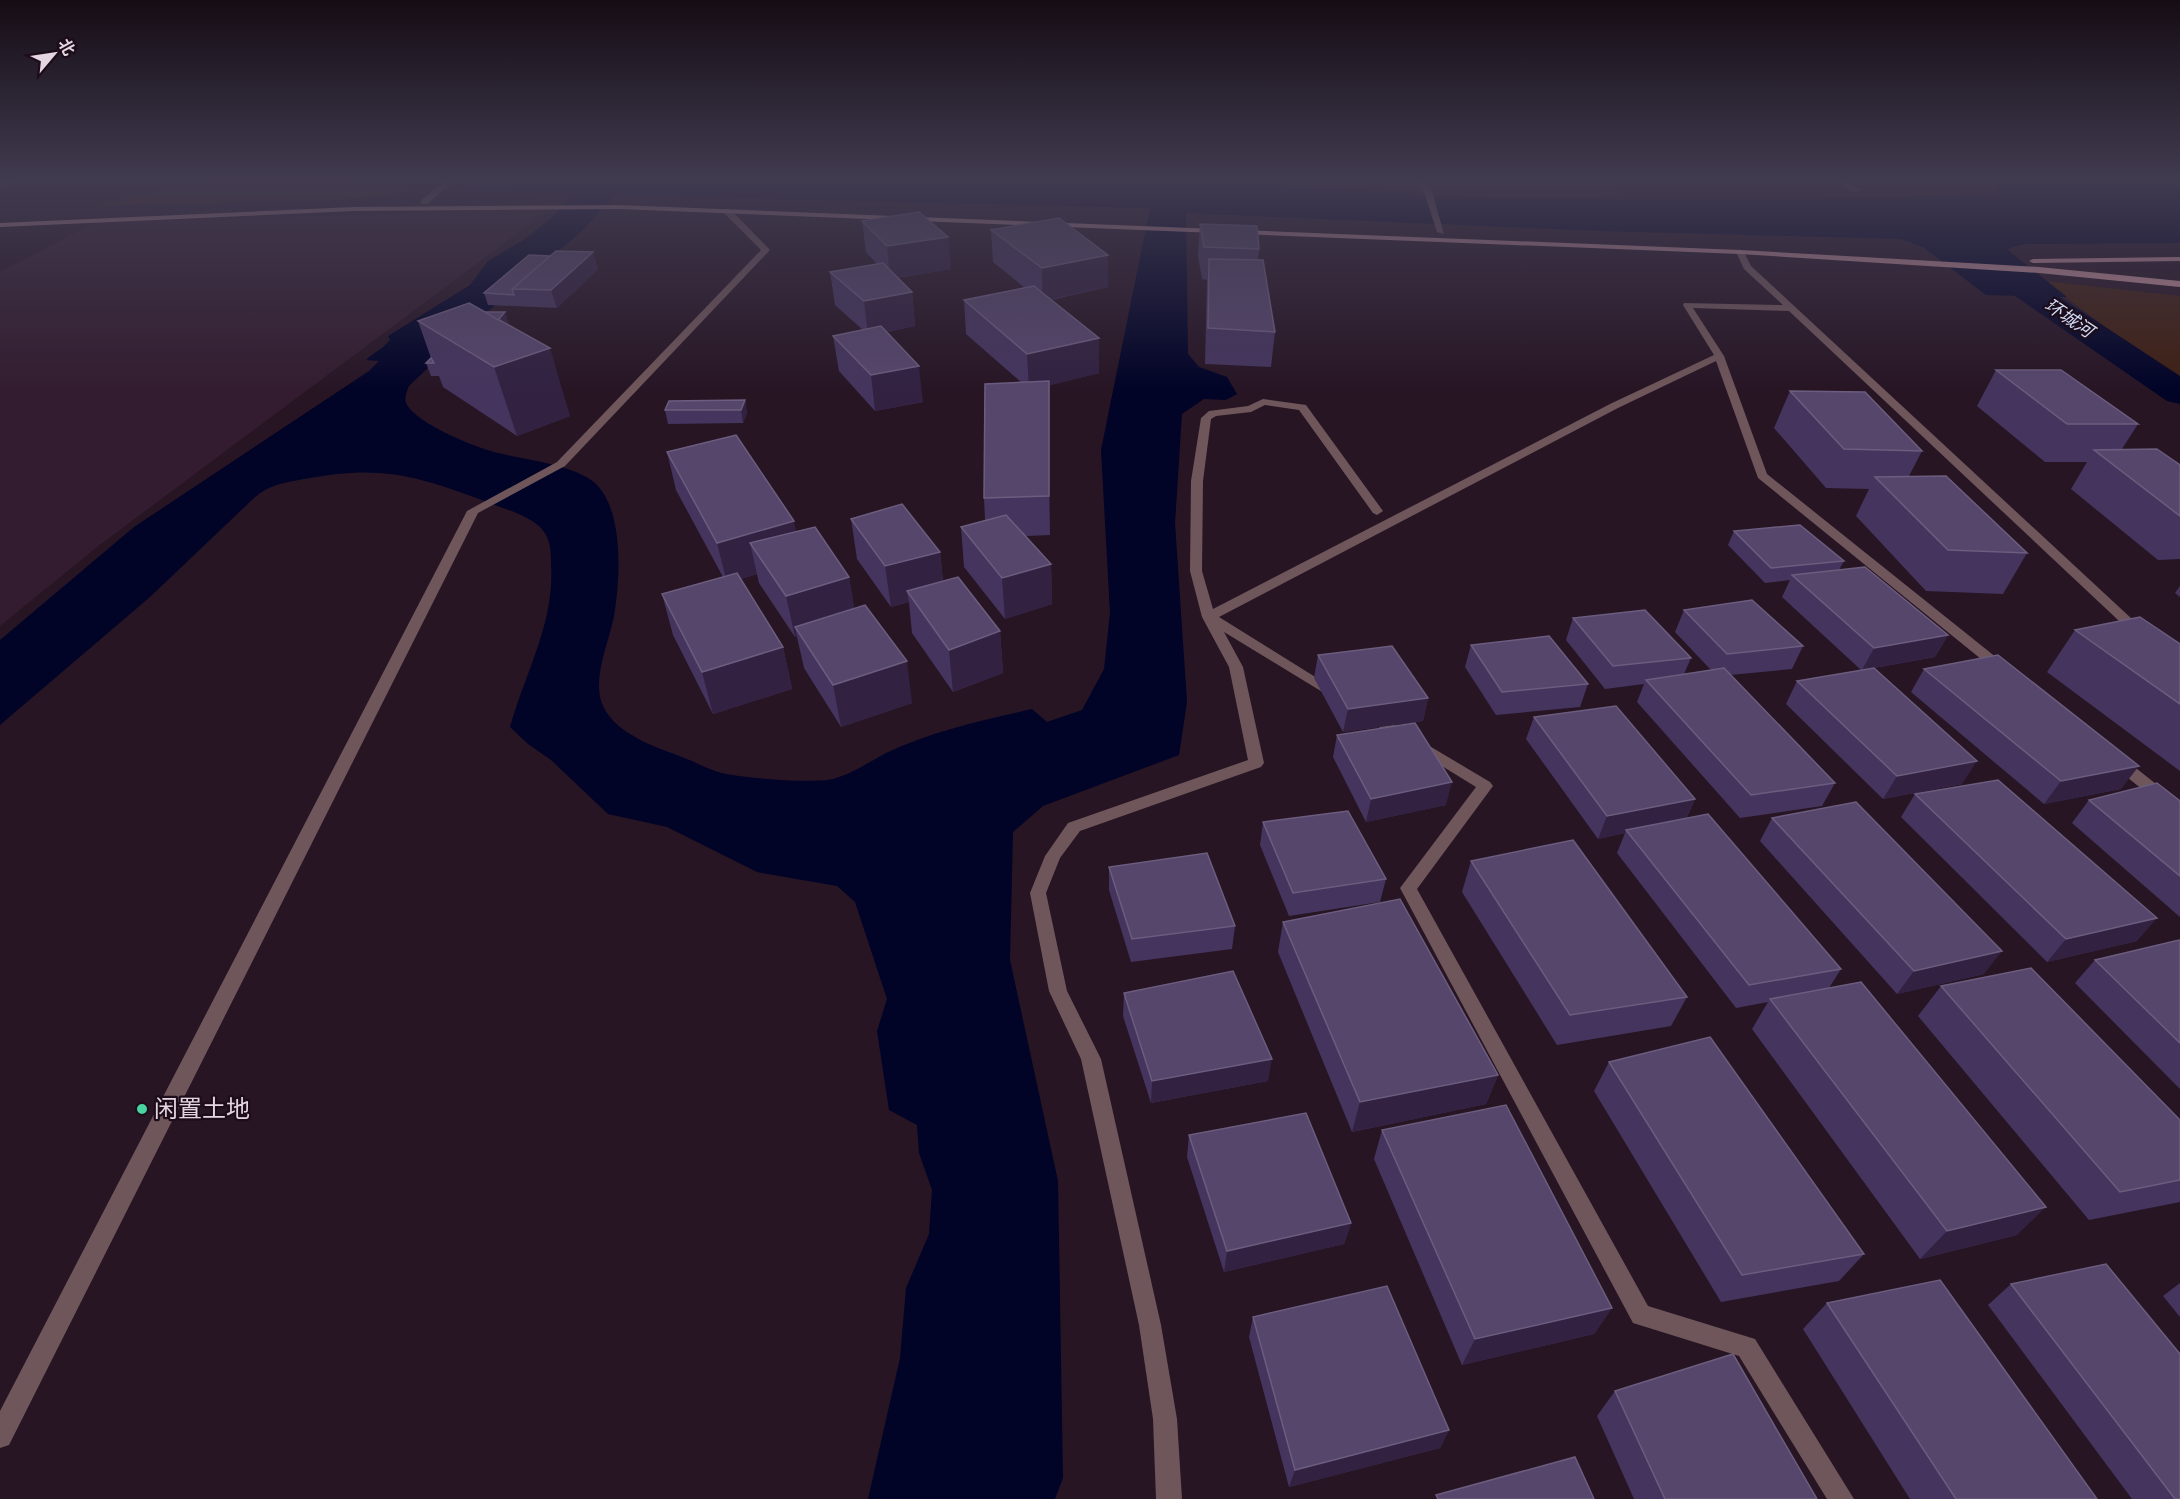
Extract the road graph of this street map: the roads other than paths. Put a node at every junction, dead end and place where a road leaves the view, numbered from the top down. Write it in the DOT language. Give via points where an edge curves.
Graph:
graph roads {
  1 [pos="765,251"];
  2 [pos="1719,251"];
  3 [pos="1800,251"];
  4 [pos="1740,252"];
  5 [pos="2180,259"];
  6 [pos="2028,261"];
  7 [pos="2180,276"];
  8 [pos="2180,284"];
  9 [pos="1791,308"];
  10 [pos="1719,357"];
  11 [pos="1377,511"];
  12 [pos="1209,617"];
  13 [pos="2150,643"];
  14 [pos="2013,677"];
  15 [pos="2106,752"];
  16 [pos="2180,811"];
  17 [pos="0,1436"];
  18 [pos="1169,1499"];
  19 [pos="1841,1499"];
  1 -- 17 [label="street" via="561,465 473,511"];
  2 -- 4 [label="main road"];
  3 -- 6 [label="main road"];
  4 -- 8 [label="main road" via="2039,270"];
  4 -- 9 [label="street" via="1747,267"];
  5 -- 6 [label="main road"];
  6 -- 7 [label="main road"];
  9 -- 10 [label="street" via="1688,305"];
  9 -- 13 [label="street"];
  10 -- 12 [label="street" via="1614,406"];
  10 -- 14 [label="street" via="1762,476"];
  11 -- 12 [label="street" via="1302,407 1263,402 1251,409 1214,413 1206,418 1197,481 1196,571"];
  12 -- 18 [label="street" via="1236,668 1256,763 1074,827 1053,856 1038,893 1058,991 1091,1059 1150,1324 1166,1419"];
  12 -- 19 [label="street" via="1485,786 1408,888 1641,1315 1747,1347"];
  15 -- 16 [label="street"];
}
